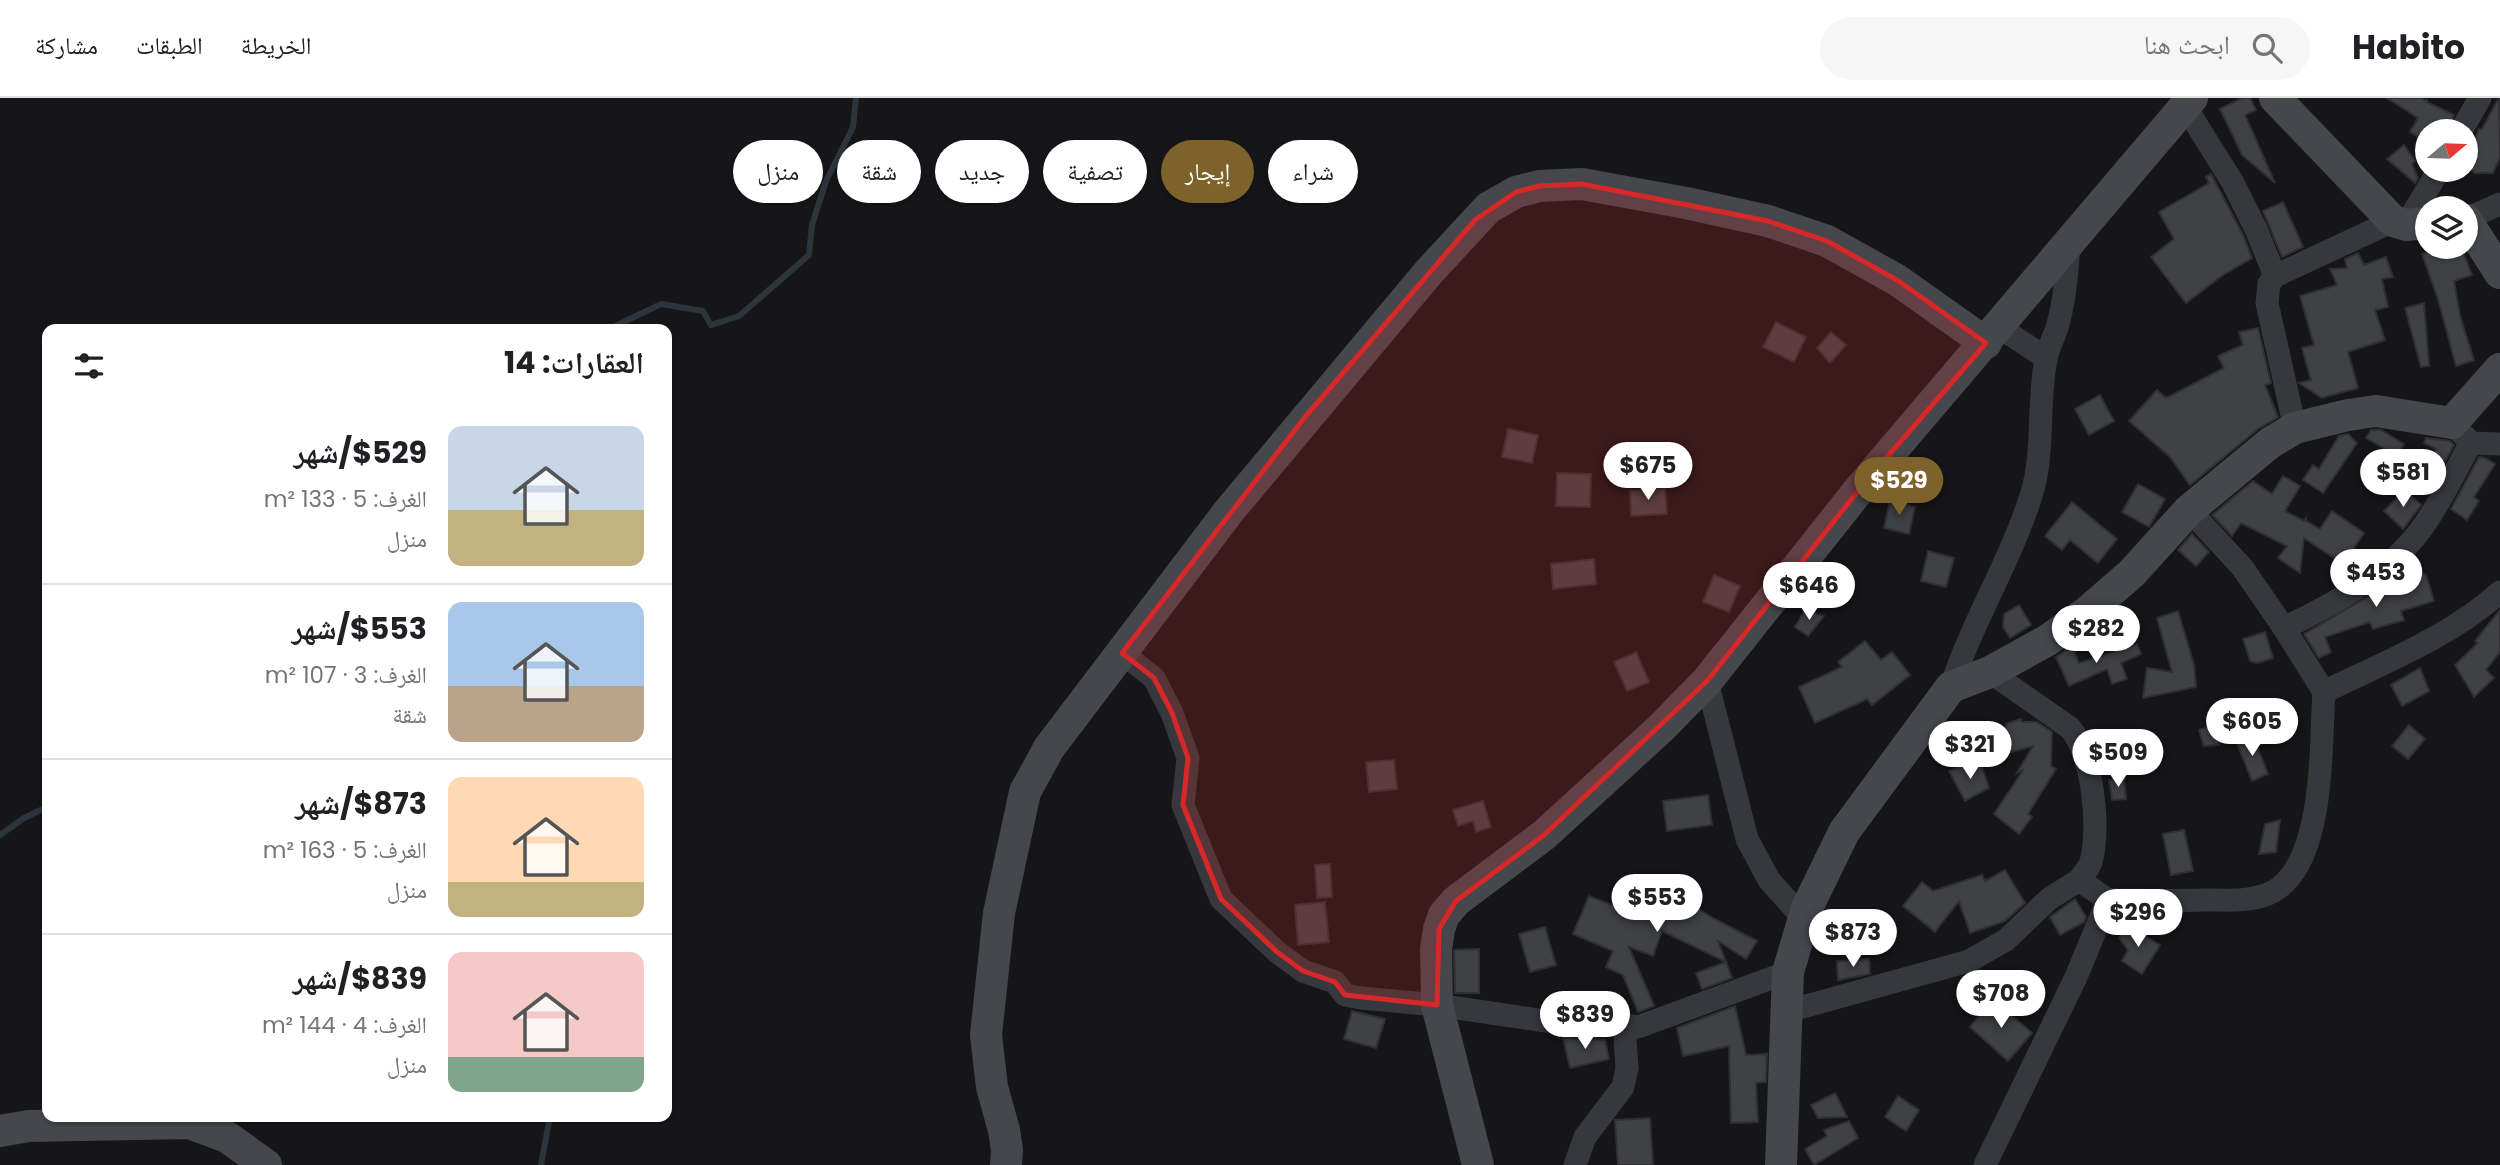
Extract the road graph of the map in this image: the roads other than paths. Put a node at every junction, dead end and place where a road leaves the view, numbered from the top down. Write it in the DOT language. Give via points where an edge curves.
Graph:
graph roads {
  1 [pos="2275,98"];
  2 [pos="2480,98"];
  3 [pos="2189,102"];
  4 [pos="2468,119"];
  5 [pos="2432,182"];
  6 [pos="2500,204"];
  7 [pos="2478,214"];
  8 [pos="2409,223"];
  9 [pos="2478,239"];
  10 [pos="2069,246"];
  11 [pos="2500,273"];
  12 [pos="2275,276"];
  13 [pos="1992,335"];
  14 [pos="2046,358"];
  15 [pos="2500,369"];
  16 [pos="2295,428"];
  17 [pos="2461,433"];
  18 [pos="2500,444"];
  19 [pos="2189,510"];
  20 [pos="2500,592"];
  21 [pos="2284,628"];
  22 [pos="1122,653"];
  23 [pos="1990,672"];
  24 [pos="1707,681"];
  25 [pos="1951,688"];
  26 [pos="2324,692"];
  27 [pos="2079,880"];
  28 [pos="2108,900"];
  29 [pos="1804,919"];
  30 [pos="1788,971"];
  31 [pos="1437,1005"];
  32 [pos="1788,1012"];
  33 [pos="1624,1024"];
  34 [pos="0,1131"];
  35 [pos="266,1165"];
  36 [pos="1006,1165"];
  37 [pos="1478,1165"];
  38 [pos="1575,1165"];
  39 [pos="1782,1165"];
  40 [pos="1985,1165"];
  1 -- 8 [label="street"];
  2 -- 4 [label="street"];
  3 -- 10 [label="street"];
  3 -- 12 [label="street" via="2256,229"];
  5 -- 8 [label="street"];
  6 -- 7 [label="street"];
  8 -- 12 [label="street"];
  9 -- 11 [label="street"];
  10 -- 13 [label="street"];
  10 -- 14 [label="street" via="2058,325"];
  12 -- 16 [label="street" via="2267,303"];
  13 -- 14 [label="street"];
  13 -- 22 [label="street" via="1827,241 1768,220 1582,184 1516,192 1475,220 1410,294 1229,511"];
  13 -- 24 [label="street" via="1862,486"];
  14 -- 25 [label="street" via="2031,496"];
  15 -- 17 [label="street"];
  16 -- 17 [label="street" via="2376,411"];
  16 -- 19 [label="street"];
  17 -- 18 [label="street"];
  17 -- 21 [label="street" via="2423,526 2405,548 2348,594"];
  19 -- 21 [label="street" via="2242,567"];
  19 -- 23 [label="street" via="2132,573 2087,612"];
  20 -- 26 [label="street" via="2429,640"];
  21 -- 26 [label="street"];
  22 -- 31 [label="street" via="1154,678 1172,713 1188,758 1183,805 1221,899 1278,952 1303,971 1335,982 1345,995"];
  22 -- 36 [label="street" via="1049,748 1025,792 999,913 986,1035"];
  23 -- 25 [label="street"];
  23 -- 27 [label="street" via="2070,728 2084,749 2095,835 2091,865"];
  24 -- 29 [label="street" via="1747,839 1769,880"];
  24 -- 31 [label="street" via="1544,835 1455,901 1439,929"];
  25 -- 29 [label="street" via="1844,832"];
  26 -- 28 [label="street" via="2319,787 2306,850 2292,878 2267,894 2243,900"];
  27 -- 28 [label="street"];
  27 -- 32 [label="street" via="2049,899 2006,940 1969,961"];
  28 -- 40 [label="street"];
  29 -- 30 [label="street"];
  30 -- 32 [label="street"];
  30 -- 33 [label="street" via="1639,1027"];
  31 -- 33 [label="street" via="1580,1026"];
  31 -- 37 [label="street"];
  32 -- 39 [label="street"];
  33 -- 38 [label="street" via="1627,1068 1623,1087 1586,1137"];
  34 -- 35 [label="street" via="29,1126 189,1123 227,1137"];
}
